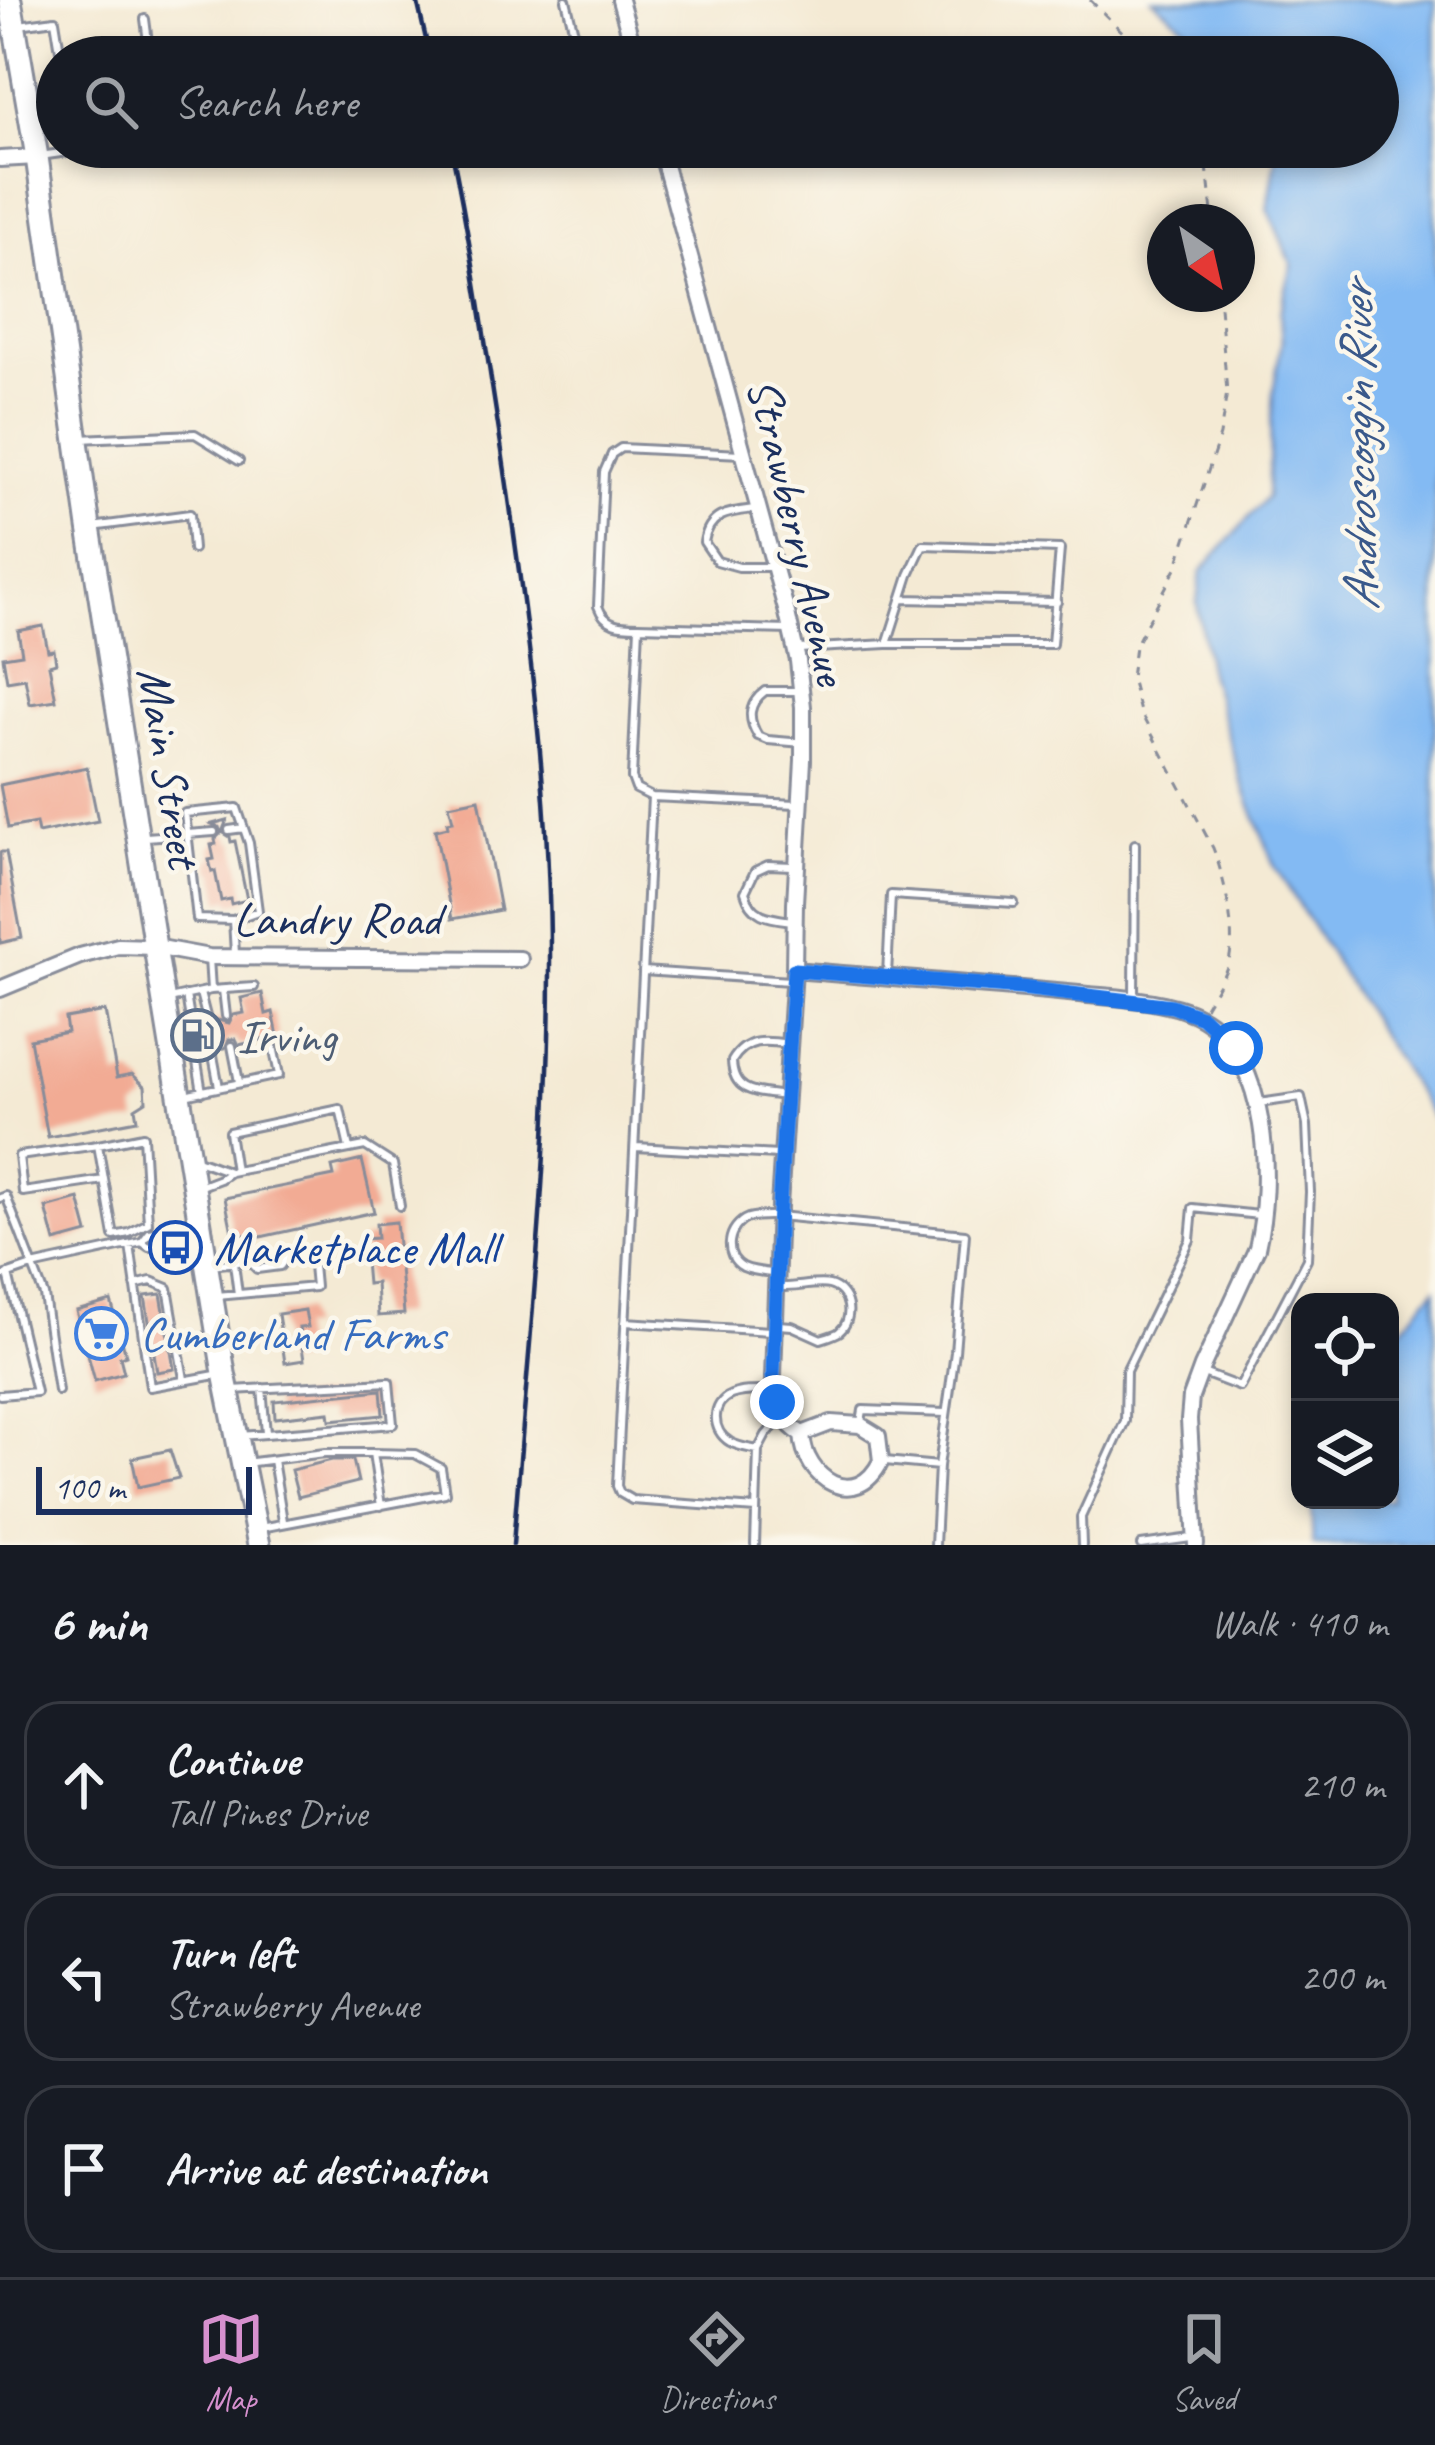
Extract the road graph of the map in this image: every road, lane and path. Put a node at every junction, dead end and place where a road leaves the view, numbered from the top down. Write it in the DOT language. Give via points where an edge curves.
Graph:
graph roads {
  1 [pos="10,0"];
  2 [pos="566,0"];
  3 [pos="620,0"];
  4 [pos="1090,0"];
  5 [pos="145,19"];
  6 [pos="15,25"];
  7 [pos="58,36"];
  8 [pos="147,36"];
  9 [pos="575,36"];
  10 [pos="629,36"];
  11 [pos="1127,36"];
  12 [pos="36,151"];
  13 [pos="36,157"];
  14 [pos="0,159"];
  15 [pos="39,168"];
  16 [pos="666,168"];
  17 [pos="1207,168"];
  18 [pos="1211,204"];
  19 [pos="1220,312"];
  20 [pos="76,439"];
  21 [pos="743,454"];
  22 [pos="239,461"];
  23 [pos="758,508"];
  24 [pos="89,527"];
  25 [pos="193,549"];
  26 [pos="774,566"];
  27 [pos="902,599"];
  28 [pos="1057,602"];
  29 [pos="639,626"];
  30 [pos="791,630"];
  31 [pos="887,644"];
  32 [pos="795,649"];
  33 [pos="801,691"];
  34 [pos="803,743"];
  35 [pos="652,797"];
  36 [pos="801,804"];
  37 [pos="244,829"];
  38 [pos="229,830"];
  39 [pos="214,832"];
  40 [pos="188,834"];
  41 [pos="139,838"];
  42 [pos="1135,844"];
  43 [pos="797,866"];
  44 [pos="1014,903"];
  45 [pos="233,920"];
  46 [pos="794,921"];
  47 [pos="155,947"];
  48 [pos="209,957"];
  49 [pos="236,958"];
  50 [pos="520,959"];
  51 [pos="644,970"];
  52 [pos="794,976"];
  53 [pos="886,978"];
  54 [pos="254,987"];
  55 [pos="0,989"];
  56 [pos="223,989"];
  57 [pos="211,990"];
  58 [pos="200,993"];
  59 [pos="175,998"];
  60 [pos="1134,1001"];
  61 [pos="1205,1004"];
  62 [pos="226,1016"];
  63 [pos="207,1020"];
  64 [pos="788,1044"];
  65 [pos="232,1046"];
  66 [pos="273,1046"];
  67 [pos="212,1050"];
  68 [pos="239,1082"];
  69 [pos="219,1087"];
  70 [pos="191,1094"];
  71 [pos="785,1096"];
  72 [pos="1256,1104"];
  73 [pos="98,1144"];
  74 [pos="634,1147"];
  75 [pos="349,1148"];
  76 [pos="782,1155"];
  77 [pos="190,1158"];
  78 [pos="232,1171"];
  79 [pos="104,1180"];
  80 [pos="196,1188"];
  81 [pos="23,1192"];
  82 [pos="3,1197"];
  83 [pos="400,1206"];
  84 [pos="1262,1215"];
  85 [pos="778,1216"];
  86 [pos="129,1233"];
  87 [pos="192,1233"];
  88 [pos="142,1242"];
  89 [pos="130,1245"];
  90 [pos="234,1263"];
  91 [pos="32,1266"];
  92 [pos="207,1266"];
  93 [pos="4,1276"];
  94 [pos="776,1280"];
  95 [pos="135,1285"];
  96 [pos="238,1294"];
  97 [pos="212,1297"];
  98 [pos="625,1322"];
  99 [pos="775,1328"];
  100 [pos="1200,1372"];
  101 [pos="184,1379"];
  102 [pos="226,1382"];
  103 [pos="262,1388"];
  104 [pos="774,1390"];
  105 [pos="58,1391"];
  106 [pos="0,1394"];
  107 [pos="946,1412"];
  108 [pos="783,1415"];
  109 [pos="860,1425"];
  110 [pos="266,1434"];
  111 [pos="802,1434"];
  112 [pos="236,1436"];
  113 [pos="758,1450"];
  114 [pos="373,1453"];
  115 [pos="273,1460"];
  116 [pos="881,1461"];
  117 [pos="242,1464"];
  118 [pos="940,1466"];
  119 [pos="381,1506"];
  120 [pos="756,1509"];
  121 [pos="283,1523"];
  122 [pos="257,1537"];
  123 [pos="1196,1541"];
  124 [pos="754,1545"];
  125 [pos="935,1545"];
  126 [pos="1082,1545"];
  127 [pos="1141,1545"];
  1 -- 6 [label="highway, Main Street"];
  2 -- 9 [label="lane"];
  3 -- 10 [label="street"];
  4 -- 11 [label="path"];
  5 -- 8 [label="lane"];
  6 -- 7 [label="lane" via="56,20"];
  6 -- 12 [label="highway, Main Street"];
  13 -- 14 [label="street"];
  15 -- 20 [label="highway, Main Street"];
  16 -- 21 [label="street, Strawberry Avenue"];
  17 -- 18 [label="path"];
  19 -- 61 [label="path" via="1227,392 1220,436 1177,566 1131,667 1140,712 1220,868 1232,950"];
  20 -- 22 [label="lane" via="195,434"];
  20 -- 24 [label="highway, Main Street"];
  21 -- 23 [label="street, Strawberry Avenue"];
  21 -- 29 [label="lane" via="612,454 604,472 598,606 617,626"];
  23 -- 26 [label="street, Strawberry Avenue"];
  23 -- 26 [label="lane" via="714,518 704,542 728,565"];
  24 -- 25 [label="lane" via="190,514"];
  24 -- 41 [label="highway, Main Street"];
  26 -- 30 [label="street, Strawberry Avenue"];
  27 -- 28 [label="lane"];
  27 -- 28 [label="lane" via="923,545 1060,549"];
  27 -- 31 [label="lane"];
  28 -- 31 [label="lane" via="1052,644"];
  29 -- 30 [label="lane"];
  29 -- 35 [label="lane" via="632,778"];
  30 -- 32 [label="street, Strawberry Avenue"];
  31 -- 32 [label="lane"];
  32 -- 33 [label="street, Strawberry Avenue"];
  33 -- 34 [label="street, Strawberry Avenue"];
  33 -- 34 [label="lane" via="765,691 750,716 758,736"];
  34 -- 36 [label="street, Strawberry Avenue"];
  35 -- 36 [label="lane"];
  35 -- 51 [label="lane"];
  36 -- 43 [label="street, Strawberry Avenue"];
  37 -- 38 [label="lane"];
  37 -- 40 [label="lane" via="237,808 185,813"];
  37 -- 45 [label="lane" via="258,911"];
  39 -- 40 [label="lane"];
  40 -- 41 [label="lane"];
  40 -- 45 [label="lane" via="197,919"];
  41 -- 47 [label="highway, Main Street"];
  42 -- 60 [label="lane"];
  43 -- 46 [label="street, Strawberry Avenue"];
  43 -- 46 [label="lane" via="755,871 745,892 766,918"];
  44 -- 53 [label="lane" via="891,895"];
  45 -- 49 [label="lane"];
  46 -- 52 [label="street, Strawberry Avenue"];
  47 -- 48 [label="street, Landry Road"];
  47 -- 55 [label="street, Landry Road" via="102,949"];
  47 -- 59 [label="highway, Main Street"];
  48 -- 49 [label="street, Landry Road"];
  48 -- 57 [label="lane"];
  49 -- 50 [label="street, Landry Road"];
  51 -- 52 [label="lane"];
  51 -- 74 [label="lane"];
  52 -- 53 [label="street"];
  52 -- 64 [label="street, Strawberry Avenue"];
  53 -- 60 [label="street"];
  54 -- 56 [label="lane"];
  56 -- 57 [label="lane"];
  56 -- 62 [label="lane"];
  57 -- 58 [label="lane"];
  58 -- 59 [label="lane"];
  58 -- 63 [label="lane"];
  59 -- 70 [label="highway, Main Street"];
  60 -- 72 [label="street" via="1190,1011 1219,1029 1236,1048"];
  64 -- 71 [label="street, Strawberry Avenue"];
  64 -- 71 [label="lane" via="748,1043 732,1061 744,1088"];
  65 -- 68 [label="lane"];
  66 -- 68 [label="lane" via="279,1075"];
  67 -- 69 [label="lane"];
  68 -- 69 [label="lane"];
  69 -- 70 [label="lane"];
  70 -- 77 [label="highway, Main Street"];
  71 -- 76 [label="street, Strawberry Avenue"];
  72 -- 84 [label="street"];
  72 -- 100 [label="lane" via="1301,1097 1307,1259 1240,1387"];
  73 -- 79 [label="lane"];
  73 -- 81 [label="lane" via="20,1156"];
  73 -- 86 [label="lane" via="143,1136 148,1222"];
  74 -- 76 [label="lane"];
  74 -- 98 [label="lane"];
  75 -- 78 [label="lane"];
  75 -- 78 [label="lane" via="340,1109 229,1132"];
  75 -- 83 [label="lane" via="365,1145 393,1164"];
  76 -- 85 [label="street, Strawberry Avenue"];
  77 -- 78 [label="lane"];
  77 -- 80 [label="highway, Main Street"];
  78 -- 80 [label="lane"];
  79 -- 81 [label="lane"];
  79 -- 86 [label="lane" via="114,1236"];
  80 -- 87 [label="highway, Main Street"];
  81 -- 82 [label="lane"];
  82 -- 91 [label="lane"];
  84 -- 100 [label="street" via="1257,1248"];
  84 -- 126 [label="lane" via="1193,1208 1190,1240 1126,1371 1125,1421 1082,1517"];
  85 -- 94 [label="street, Strawberry Avenue"];
  85 -- 94 [label="lane" via="742,1221 730,1250 744,1267"];
  85 -- 107 [label="lane" via="965,1234"];
  86 -- 89 [label="lane"];
  87 -- 88 [label="lane" via="177,1243"];
  87 -- 88 [label="lane" via="148,1233"];
  87 -- 92 [label="highway, Main Street"];
  88 -- 89 [label="lane"];
  89 -- 91 [label="lane"];
  89 -- 95 [label="lane"];
  90 -- 92 [label="lane"];
  90 -- 96 [label="lane"];
  90 -- 96 [label="lane" via="312,1254 315,1287"];
  91 -- 93 [label="lane"];
  91 -- 105 [label="lane"];
  92 -- 97 [label="highway, Main Street"];
  93 -- 106 [label="lane" via="36,1392"];
  94 -- 99 [label="street, Strawberry Avenue"];
  94 -- 99 [label="lane" via="829,1285 849,1310 838,1333 821,1339"];
  95 -- 101 [label="lane" via="168,1288"];
  95 -- 101 [label="lane" via="150,1387"];
  96 -- 97 [label="lane"];
  97 -- 102 [label="highway, Main Street"];
  98 -- 99 [label="lane"];
  98 -- 120 [label="lane" via="620,1493"];
  99 -- 104 [label="street, Strawberry Avenue"];
  100 -- 123 [label="street" via="1189,1420"];
  101 -- 102 [label="lane"];
  102 -- 103 [label="lane"];
  102 -- 112 [label="highway, Main Street"];
  103 -- 110 [label="lane"];
  103 -- 110 [label="lane" via="389,1382 393,1424"];
  104 -- 108 [label="street, Strawberry Avenue"];
  104 -- 113 [label="lane" via="728,1395 715,1412 727,1441"];
  107 -- 109 [label="lane" via="862,1410"];
  107 -- 118 [label="lane"];
  108 -- 111 [label="street, Strawberry Avenue"];
  108 -- 113 [label="lane"];
  109 -- 111 [label="street"];
  109 -- 116 [label="street" via="878,1436"];
  110 -- 112 [label="lane"];
  111 -- 116 [label="street, Strawberry Avenue" via="811,1465 841,1487 865,1482"];
  112 -- 117 [label="highway, Main Street"];
  113 -- 120 [label="lane"];
  114 -- 115 [label="lane"];
  114 -- 119 [label="lane"];
  114 -- 119 [label="lane" via="415,1454 441,1468 446,1493"];
  115 -- 117 [label="lane"];
  115 -- 121 [label="lane"];
  116 -- 118 [label="lane"];
  117 -- 122 [label="highway, Main Street"];
  118 -- 125 [label="lane"];
  119 -- 121 [label="lane"];
  120 -- 124 [label="lane"];
  121 -- 122 [label="lane"];
  123 -- 127 [label="lane"];
}
